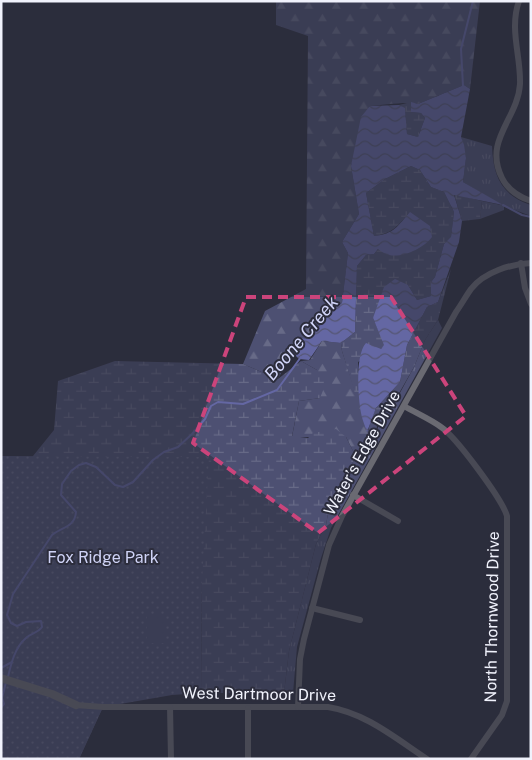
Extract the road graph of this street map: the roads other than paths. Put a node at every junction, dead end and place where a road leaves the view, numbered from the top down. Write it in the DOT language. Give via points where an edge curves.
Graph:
graph roads {
  1 [pos="519,1"];
  2 [pos="531,201"];
  3 [pos="522,263"];
  4 [pos="531,263"];
  5 [pos="531,304"];
  6 [pos="404,406"];
  7 [pos="353,495"];
  8 [pos="398,522"];
  9 [pos="312,608"];
  10 [pos="360,620"];
  11 [pos="1,678"];
  12 [pos="76,705"];
  13 [pos="170,706"];
  14 [pos="298,707"];
  15 [pos="248,708"];
  16 [pos="170,759"];
  17 [pos="248,759"];
  18 [pos="427,759"];
  19 [pos="471,759"];
  1 -- 2 [label="street" via="514,28 520,88 496,152 497,166 506,184 518,196"];
  3 -- 4 [label="street, Water’s Edge Drive"];
  3 -- 5 [label="street"];
  3 -- 6 [label="street, Water’s Edge Drive" via="490,274 472,287"];
  6 -- 7 [label="street, Water’s Edge Drive"];
  6 -- 19 [label="street, North Thornwood Drive" via="442,427 453,438 498,497 507,516 507,701 502,715"];
  7 -- 8 [label="street"];
  7 -- 9 [label="street, Water’s Edge Drive" via="329,546"];
  9 -- 10 [label="street"];
  9 -- 14 [label="street, Water’s Edge Drive" via="300,659"];
  11 -- 12 [label="street"];
  12 -- 13 [label="street, West Dartmoor Drive"];
  13 -- 15 [label="street, West Dartmoor Drive"];
  13 -- 16 [label="street"];
  14 -- 15 [label="street, West Dartmoor Drive"];
  14 -- 18 [label="street, West Dartmoor Drive" via="328,707 352,712"];
  15 -- 17 [label="street"];
}
